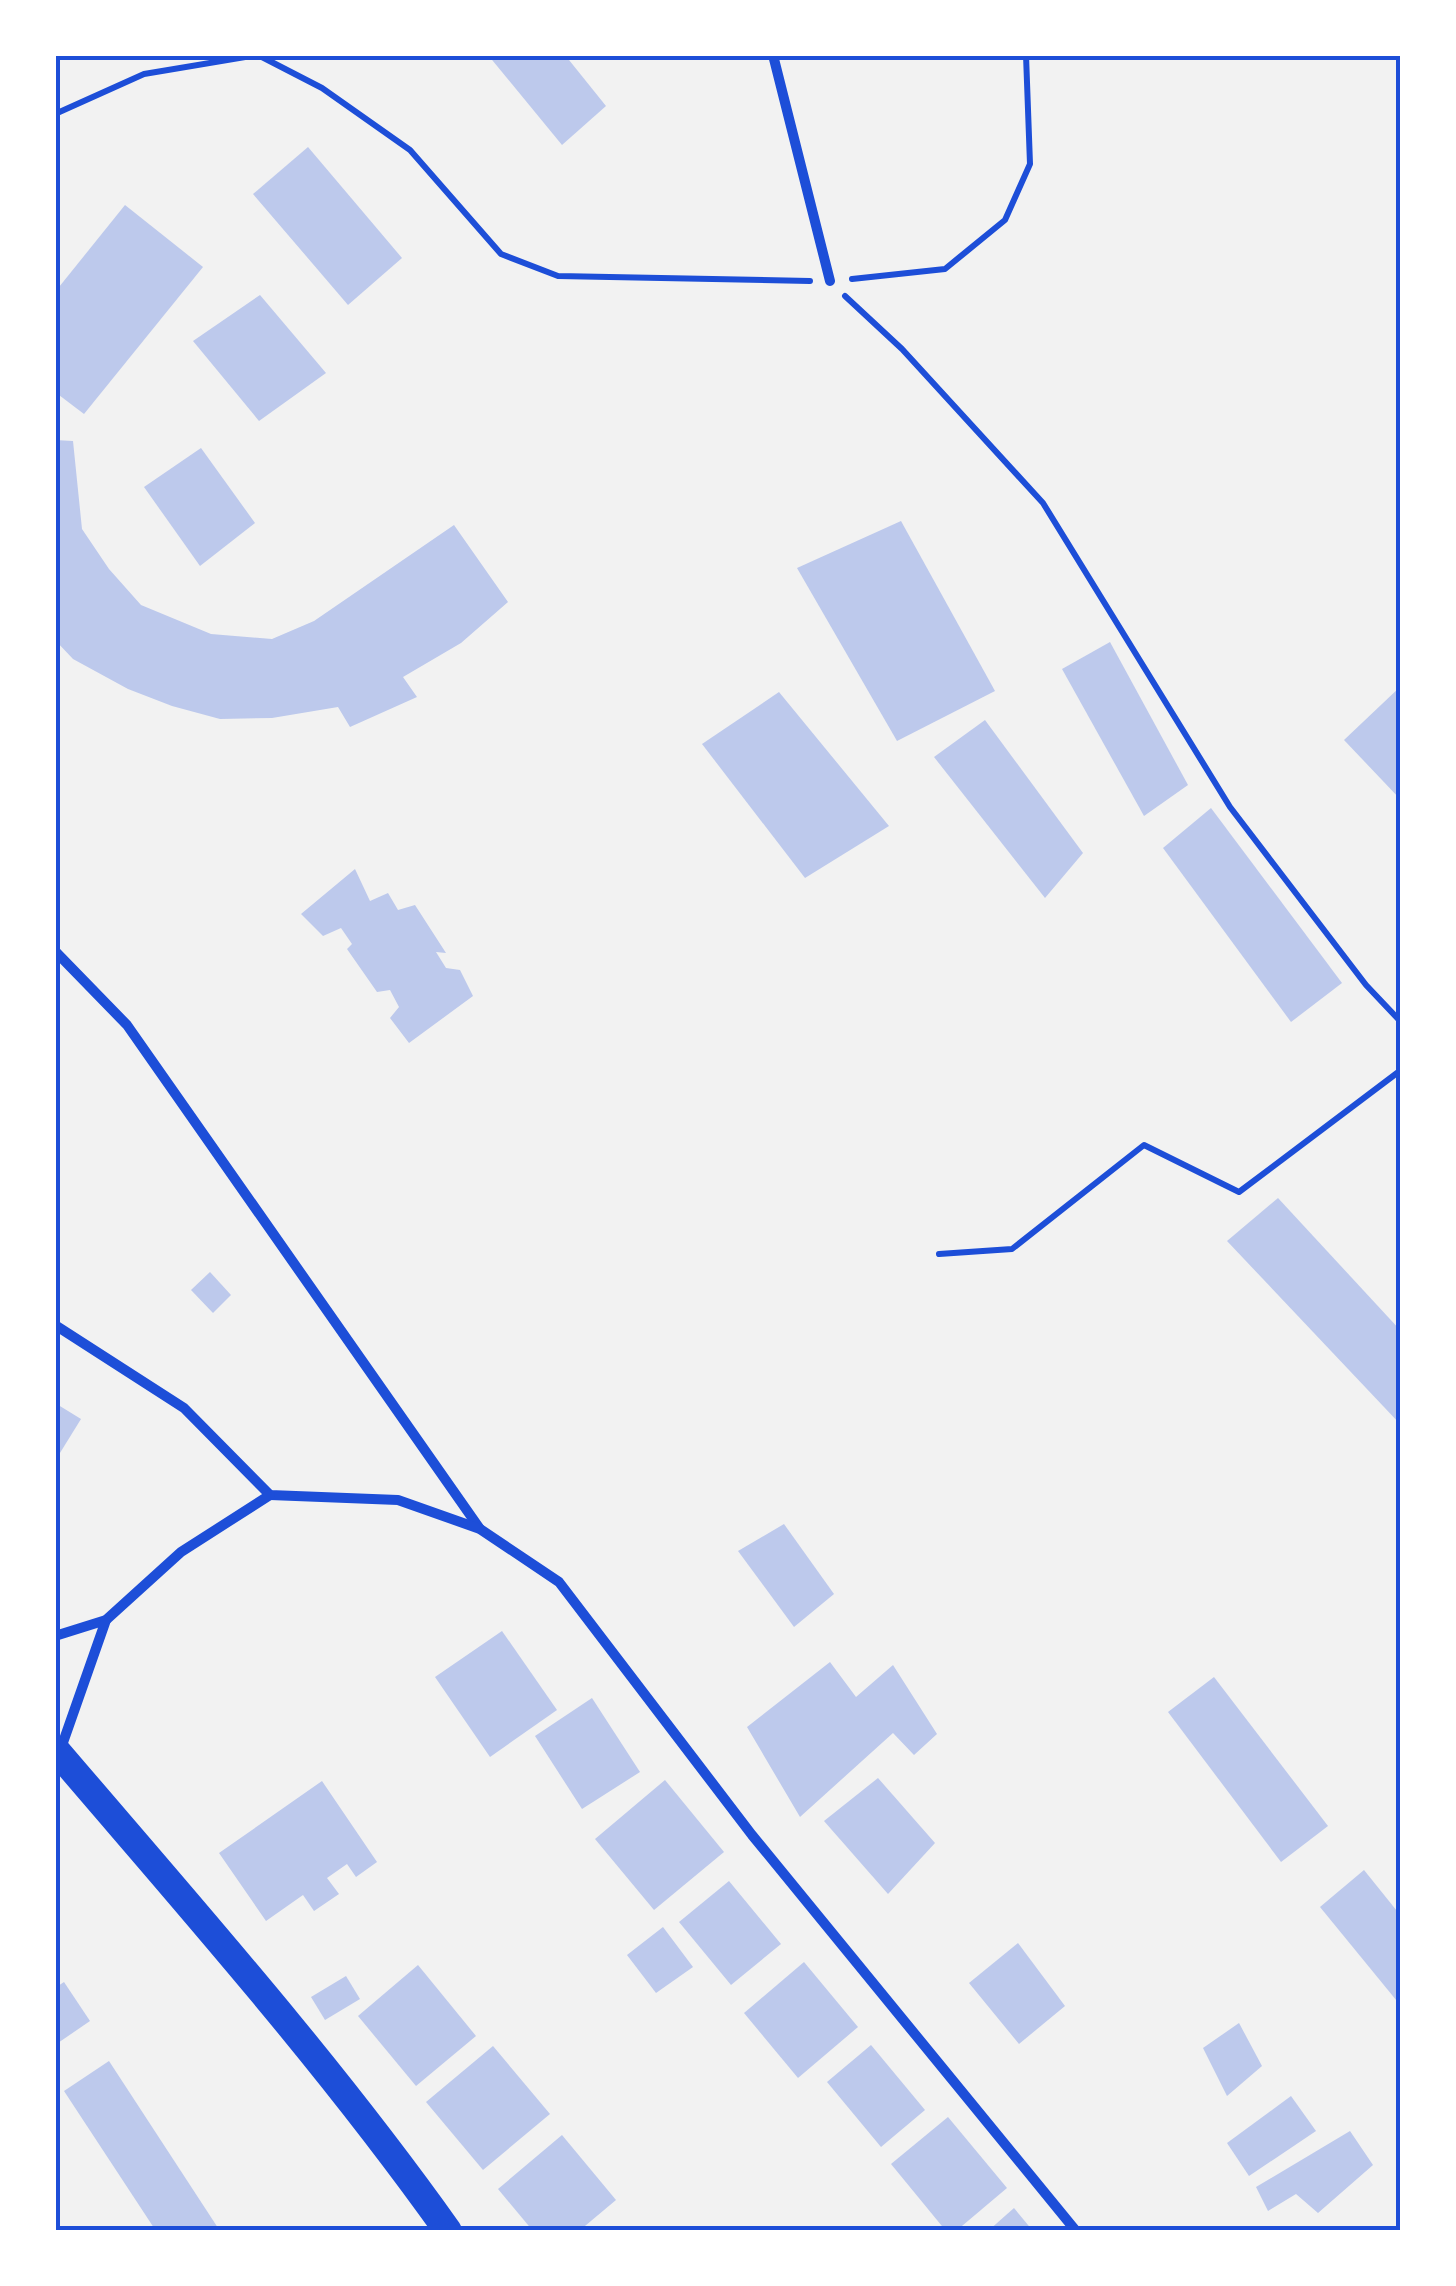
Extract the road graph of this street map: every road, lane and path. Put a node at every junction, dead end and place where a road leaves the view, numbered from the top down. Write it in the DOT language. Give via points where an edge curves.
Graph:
graph roads {
  1 [pos="772,55"];
  2 [pos="1026,55"];
  3 [pos="55,114"];
  4 [pos="830,282"];
  5 [pos="55,951"];
  6 [pos="1401,1022"];
  7 [pos="1401,1070"];
  8 [pos="939,1254"];
  9 [pos="55,1324"];
  10 [pos="270,1495"];
  11 [pos="480,1530"];
  12 [pos="106,1620"];
  13 [pos="55,1636"];
  14 [pos="57,1751"];
  15 [pos="448,2231"];
  16 [pos="1076,2231"];
  1 -- 4 [label="street"];
  2 -- 4 [label="path" via="1030,164 1005,220 945,270"];
  3 -- 4 [label="path" via="144,74 258,55 322,88 410,150 501,254 558,276"];
  4 -- 6 [label="path" via="902,349 1042,503 1230,807"];
  5 -- 11 [label="street" via="127,1025"];
  7 -- 8 [label="path" via="1239,1192 1144,1145 1012,1249"];
  9 -- 10 [label="street" via="184,1408"];
  10 -- 11 [label="street" via="398,1500"];
  10 -- 12 [label="street" via="181,1552"];
  11 -- 16 [label="street" via="559,1582 752,1835"];
  12 -- 13 [label="street"];
  12 -- 14 [label="street"];
  14 -- 15 [label="highway" via="383,2142"];
}
